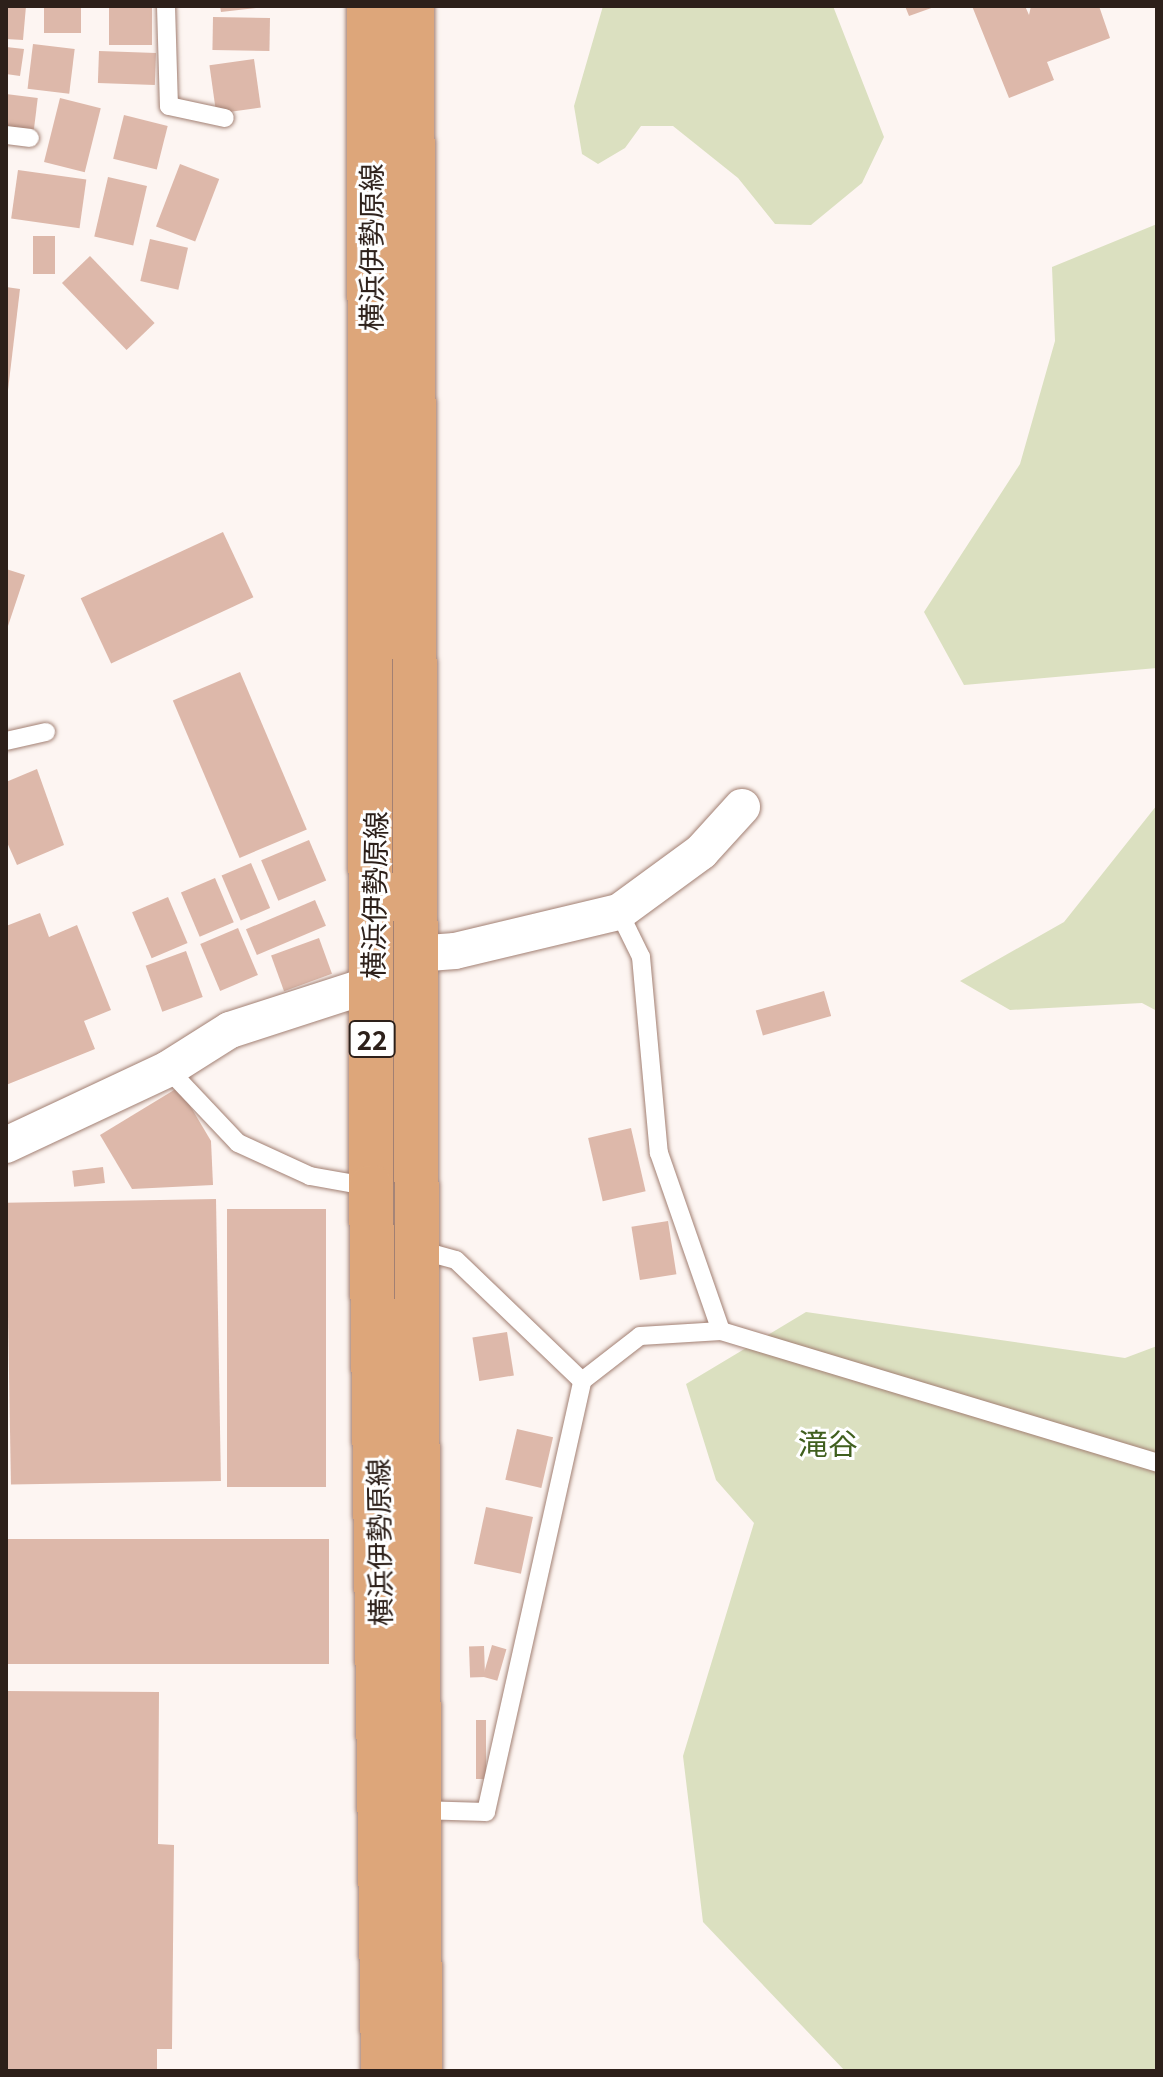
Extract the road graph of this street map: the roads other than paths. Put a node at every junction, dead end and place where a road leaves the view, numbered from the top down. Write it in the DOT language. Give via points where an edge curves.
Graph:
graph roads {
  1 [pos="166,6"];
  2 [pos="369,6"];
  3 [pos="412,6"];
  4 [pos="225,118"];
  5 [pos="6,135"];
  6 [pos="30,138"];
  7 [pos="46,732"];
  8 [pos="6,741"];
  9 [pos="742,807"];
  10 [pos="619,912"];
  11 [pos="415,954"];
  12 [pos="372,984"];
  13 [pos="168,1069"];
  14 [pos="6,1145"];
  15 [pos="371,1187"];
  16 [pos="416,1249"];
  17 [pos="721,1331"];
  18 [pos="582,1381"];
  19 [pos="1157,1463"];
  20 [pos="418,1810"];
  21 [pos="383,2071"];
  22 [pos="420,2071"];
  1 -- 4 [label="lane" via="169,106"];
  2 -- 12 [label="main road, 横浜伊勢原線 / 22"];
  3 -- 11 [label="main road, 横浜伊勢原線 / 22"];
  5 -- 6 [label="lane"];
  7 -- 8 [label="lane"];
  9 -- 10 [label="street" via="692,860"];
  10 -- 11 [label="street" via="455,951"];
  10 -- 17 [label="lane" via="641,957 659,1153"];
  11 -- 16 [label="main road, 横浜伊勢原線 / 22"];
  12 -- 13 [label="street" via="230,1030"];
  12 -- 15 [label="main road, 横浜伊勢原線 / 22"];
  13 -- 14 [label="street"];
  13 -- 15 [label="lane" via="238,1143 310,1176"];
  15 -- 21 [label="main road, 横浜伊勢原線 / 22"];
  16 -- 18 [label="lane" via="456,1260"];
  16 -- 20 [label="main road, 横浜伊勢原線 / 22"];
  17 -- 18 [label="lane" via="640,1336"];
  17 -- 19 [label="lane"];
  18 -- 20 [label="lane" via="486,1812"];
  20 -- 22 [label="main road, 横浜伊勢原線 / 22"];
}
